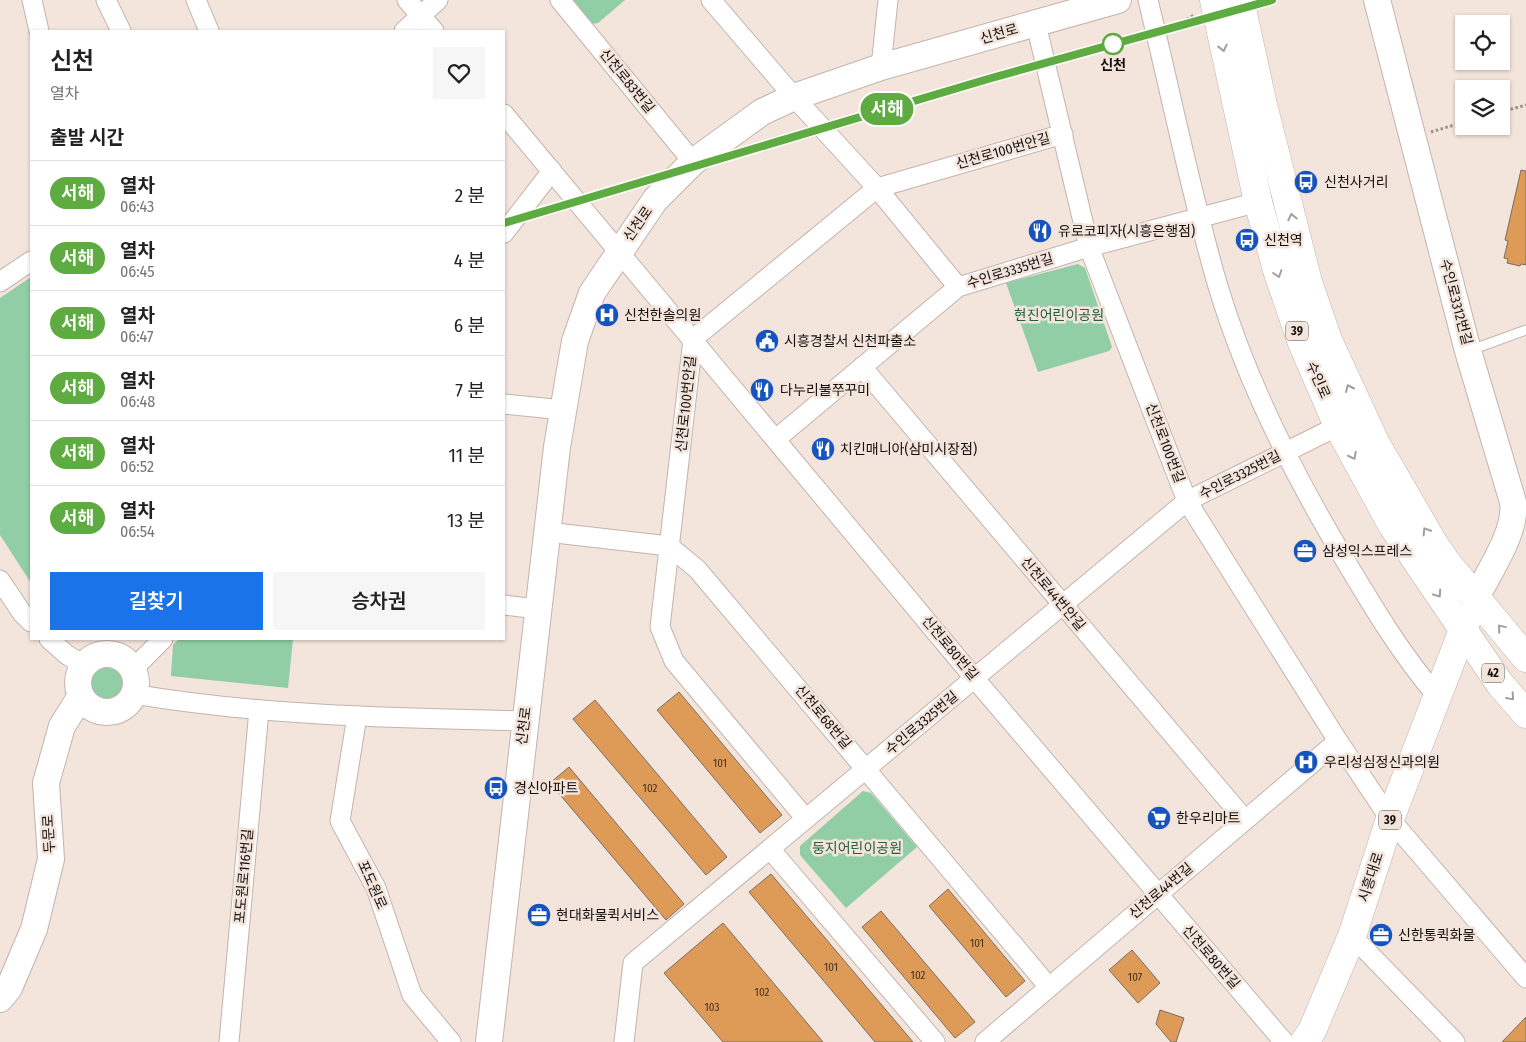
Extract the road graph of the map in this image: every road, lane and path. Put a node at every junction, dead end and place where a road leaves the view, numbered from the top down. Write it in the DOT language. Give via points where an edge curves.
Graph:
graph roads {
  1 [pos="32,0"];
  2 [pos="106,0"];
  3 [pos="196,0"];
  4 [pos="407,0"];
  5 [pos="438,0"];
  6 [pos="560,0"];
  7 [pos="711,0"];
  8 [pos="888,0"];
  9 [pos="1118,0"];
  10 [pos="1148,0"];
  11 [pos="1240,0"];
  12 [pos="1377,0"];
  13 [pos="1204,8"];
  14 [pos="421,16"];
  15 [pos="1036,24"];
  16 [pos="1174,27"];
  17 [pos="39,30"];
  18 [pos="121,30"];
  19 [pos="209,30"];
  20 [pos="405,30"];
  21 [pos="433,30"];
  22 [pos="881,67"];
  23 [pos="794,97"];
  24 [pos="1526,105"];
  25 [pos="1510,109"];
  26 [pos="505,115"];
  27 [pos="1455,125"];
  28 [pos="1427,133"];
  29 [pos="1063,134"];
  30 [pos="693,162"];
  31 [pos="552,171"];
  32 [pos="877,188"];
  33 [pos="1258,202"];
  34 [pos="1201,218"];
  35 [pos="505,233"];
  36 [pos="1089,247"];
  37 [pos="619,251"];
  38 [pos="30,262"];
  39 [pos="0,282"];
  40 [pos="958,287"];
  41 [pos="1526,330"];
  42 [pos="693,339"];
  43 [pos="1468,351"];
  44 [pos="862,367"];
  45 [pos="505,404"];
  46 [pos="563,410"];
  47 [pos="1338,426"];
  48 [pos="776,439"];
  49 [pos="1285,452"];
  50 [pos="1187,501"];
  51 [pos="547,532"];
  52 [pos="670,546"];
  53 [pos="0,580"];
  54 [pos="1476,598"];
  55 [pos="505,605"];
  56 [pos="1063,605"];
  57 [pos="538,609"];
  58 [pos="30,621"];
  59 [pos="1463,629"];
  60 [pos="50,640"];
  61 [pos="162,640"];
  62 [pos="1526,658"];
  63 [pos="84,665"];
  64 [pos="975,679"];
  65 [pos="133,682"];
  66 [pos="81,696"];
  67 [pos="1437,696"];
  68 [pos="259,710"];
  69 [pos="1526,714"];
  70 [pos="357,716"];
  71 [pos="525,721"];
  72 [pos="1338,741"];
  73 [pos="867,769"];
  74 [pos="806,819"];
  75 [pos="1390,819"];
  76 [pos="1245,820"];
  77 [pos="770,849"];
  78 [pos="1157,895"];
  79 [pos="1352,936"];
  80 [pos="1526,978"];
  81 [pos="1049,987"];
  82 [pos="0,999"];
  83 [pos="229,1042"];
  84 [pos="451,1042"];
  85 [pos="489,1042"];
  86 [pos="624,1042"];
  87 [pos="935,1042"];
  88 [pos="985,1042"];
  89 [pos="1284,1042"];
  90 [pos="1304,1042"];
  91 [pos="1455,1042"];
  1 -- 17 [label="street"];
  2 -- 18 [label="street"];
  3 -- 19 [label="street"];
  4 -- 14 [label="street"];
  5 -- 14 [label="street"];
  6 -- 30 [label="street, 신천로83번길"];
  7 -- 23 [label="street"];
  8 -- 22 [label="street"];
  9 -- 15 [label="street, 신천로"];
  10 -- 34 [label="street"];
  54 -- 11 [label="main road, 수인로 / 39, one-way" via="1447,564 1416,515 1376,444 1328,340 1308,282"];
  12 -- 43 [label="street, 수인로3312번길"];
  13 -- 16 [label="path"];
  13 -- 33 [label="main road, 수인로 / 39, one-way"];
  14 -- 20 [label="street"];
  14 -- 21 [label="street"];
  15 -- 22 [label="street, 신천로"];
  15 -- 29 [label="street, 신천로100번길"];
  22 -- 23 [label="street, 신천로"];
  23 -- 30 [label="street, 신천로" via="762,112"];
  23 -- 32 [label="street"];
  24 -- 25 [label="path"];
  26 -- 31 [label="street, 신천로80번길"];
  27 -- 28 [label="path"];
  29 -- 32 [label="street, 신천로100번안길"];
  29 -- 36 [label="street, 신천로100번길"];
  30 -- 37 [label="street, 신천로" via="656,200"];
  31 -- 35 [label="street"];
  31 -- 37 [label="street, 신천로80번길"];
  32 -- 40 [label="street"];
  32 -- 42 [label="street, 신천로100번안길"];
  33 -- 34 [label="street, 수인로3335번길"];
  33 -- 47 [label="main road, 수인로 / 39, one-way" via="1302,343"];
  34 -- 36 [label="street, 수인로3335번길"];
  34 -- 49 [label="street" via="1217,283 1251,379"];
  36 -- 40 [label="street, 수인로3335번길"];
  36 -- 50 [label="street, 신천로100번길"];
  37 -- 42 [label="street, 신천로80번길"];
  37 -- 46 [label="street, 신천로" via="592,293 580,325"];
  38 -- 39 [label="street"];
  40 -- 44 [label="street, 수인로3335번길"];
  41 -- 43 [label="lane"];
  42 -- 48 [label="street, 신천로80번길"];
  42 -- 52 [label="street, 신천로100번안길"];
  43 -- 54 [label="street, 수인로3312번길" via="1514,511 1504,543"];
  44 -- 48 [label="street, 수인로3335번길"];
  44 -- 56 [label="street, 신천로44번안길"];
  45 -- 46 [label="street"];
  46 -- 51 [label="street, 신천로"];
  47 -- 49 [label="street, 수인로3325번길"];
  47 -- 59 [label="main road, 수인로 / 39, one-way" via="1392,525"];
  48 -- 64 [label="street, 신천로80번길"];
  49 -- 50 [label="street, 수인로3325번길"];
  49 -- 67 [label="street" via="1303,490 1369,602"];
  50 -- 56 [label="street, 수인로3325번길"];
  50 -- 72 [label="street, 신천로100번길"];
  51 -- 52 [label="street"];
  51 -- 57 [label="street, 신천로"];
  52 -- 73 [label="street, 신천로68번길" via="698,569"];
  52 -- 74 [label="street, 신천로100번안길" via="660,627 674,661"];
  53 -- 58 [label="street"];
  54 -- 59 [label="main road, 시흥대로 / 39"];
  62 -- 54 [label="main road, 수인로 / 42, one-way"];
  55 -- 57 [label="street"];
  56 -- 64 [label="street, 수인로3325번길"];
  56 -- 76 [label="street, 신천로44번안길"];
  57 -- 71 [label="street, 신천로"];
  59 -- 67 [label="main road, 시흥대로 / 39"];
  59 -- 69 [label="main road, 수인로 / 42, one-way" via="1500,684"];
  60 -- 63 [label="street" via="67,656"];
  61 -- 65 [label="street"];
  63 -- 65 [label="street" via="105,654 121,658"];
  63 -- 66 [label="street" via="78,680"];
  64 -- 73 [label="street, 수인로3325번길"];
  64 -- 78 [label="street, 신천로80번길"];
  65 -- 66 [label="street" via="123,707 108,712 92,708"];
  65 -- 68 [label="street" via="181,702"];
  66 -- 82 [label="street, 두문로" via="62,726 46,783 51,859 34,929 9,988"];
  67 -- 75 [label="main road, 시흥대로 / 39"];
  68 -- 70 [label="street"];
  68 -- 83 [label="street, 포도원로116번길"];
  70 -- 71 [label="street"];
  70 -- 84 [label="street, 포도원로" via="340,821 376,888 412,995"];
  71 -- 85 [label="street, 신천로"];
  72 -- 75 [label="street, 신천로100번길"];
  72 -- 76 [label="street, 신천로44번길"];
  73 -- 74 [label="street, 수인로3325번길"];
  73 -- 81 [label="street, 신천로68번길"];
  74 -- 77 [label="street, 수인로3325번길"];
  75 -- 79 [label="main road, 시흥대로 / 39"];
  75 -- 80 [label="street, 신천로100번길"];
  76 -- 78 [label="street, 신천로44번길"];
  77 -- 86 [label="street, 수인로3325번길" via="633,963"];
  77 -- 87 [label="street"];
  78 -- 81 [label="street, 신천로44번길"];
  78 -- 89 [label="street, 신천로80번길"];
  79 -- 90 [label="main road, 시흥대로 / 39" via="1312,1031"];
  79 -- 91 [label="street"];
  81 -- 88 [label="street, 신천로44번길"];
}
